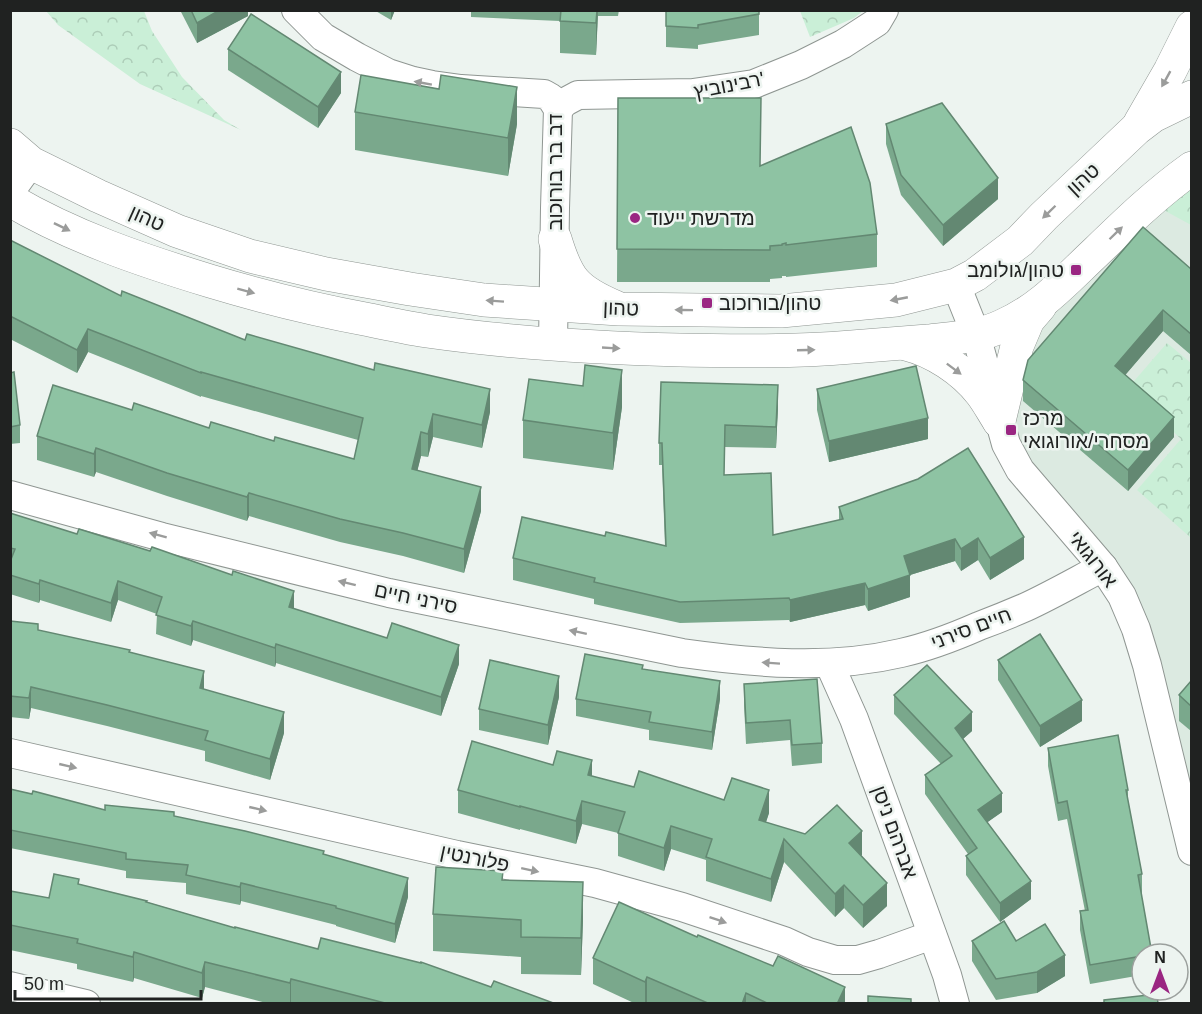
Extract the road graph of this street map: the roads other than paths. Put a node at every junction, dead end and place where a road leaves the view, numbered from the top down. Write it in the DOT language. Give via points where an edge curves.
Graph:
graph roads {
  1 [pos="296,10"];
  2 [pos="884,10"];
  3 [pos="1191,27"];
  4 [pos="1191,97"];
  5 [pos="558,109"];
  6 [pos="1136,129"];
  7 [pos="21,154"];
  8 [pos="1191,168"];
  9 [pos="10,192"];
  10 [pos="10,200"];
  11 [pos="555,239"];
  12 [pos="956,285"];
  13 [pos="1044,302"];
  14 [pos="554,305"];
  15 [pos="619,309"];
  16 [pos="976,335"];
  17 [pos="902,343"];
  18 [pos="553,345"];
  19 [pos="999,421"];
  20 [pos="10,495"];
  21 [pos="1103,567"];
  22 [pos="829,663"];
  23 [pos="10,753"];
  24 [pos="1191,851"];
  25 [pos="932,935"];
  26 [pos="10,986"];
  27 [pos="86,1004"];
  28 [pos="955,1004"];
  5 -- 1 [label="street, דב בר בורוכוב, one-way" via="544,94 461,89 388,73 323,37"];
  2 -- 5 [label="street, רבינוביץ'" via="877,22 843,44 754,84 693,93 578,95"];
  3 -- 6 [label="main road, one-way"];
  4 -- 6 [label="main road, טהון"];
  5 -- 11 [label="street, דב בר בורוכוב"];
  6 -- 12 [label="main road, טהון, one-way" via="1020,241"];
  7 -- 9 [label="street"];
  14 -- 7 [label="main road, טהון, one-way" via="410,289 250,256 177,231 98,196"];
  13 -- 8 [label="main road, טהון, one-way" via="1163,189"];
  10 -- 18 [label="main road, טהון, one-way" via="78,235 233,288 312,309 424,331"];
  11 -- 14 [label="street, דב בר בורוכוב"];
  11 -- 15 [label="main road" via="562,263 578,286"];
  12 -- 15 [label="main road, טהון, one-way" via="896,300 781,311"];
  12 -- 16 [label="street, אורוגואי"];
  13 -- 16 [label="main road, טהון" via="1002,326"];
  13 -- 19 [label="main road" via="1028,320 1017,346"];
  14 -- 15 [label="main road, טהון"];
  14 -- 18 [label="street, דב בר בורוכוב"];
  16 -- 17 [label="main road, טהון"];
  16 -- 19 [label="street, אורוגואי"];
  18 -- 17 [label="main road, טהון, one-way" via="788,351"];
  17 -- 19 [label="main road, one-way" via="950,365 980,392"];
  19 -- 21 [label="street, אורוגואי" via="1020,470"];
  22 -- 20 [label="street, סירני חיים, one-way" via="786,664 682,653 389,593"];
  21 -- 22 [label="street, חיים סירני" via="1028,606 950,639 901,653"];
  21 -- 24 [label="street, אורוגואי" via="1136,629"];
  22 -- 25 [label="street, אברהם ניסן" via="854,718"];
  23 -- 25 [label="street, פלורנטין, one-way" via="595,883 682,907 835,960 858,960"];
  25 -- 28 [label="street, אברהם ניסן"];
  26 -- 27 [label="street"];
}
